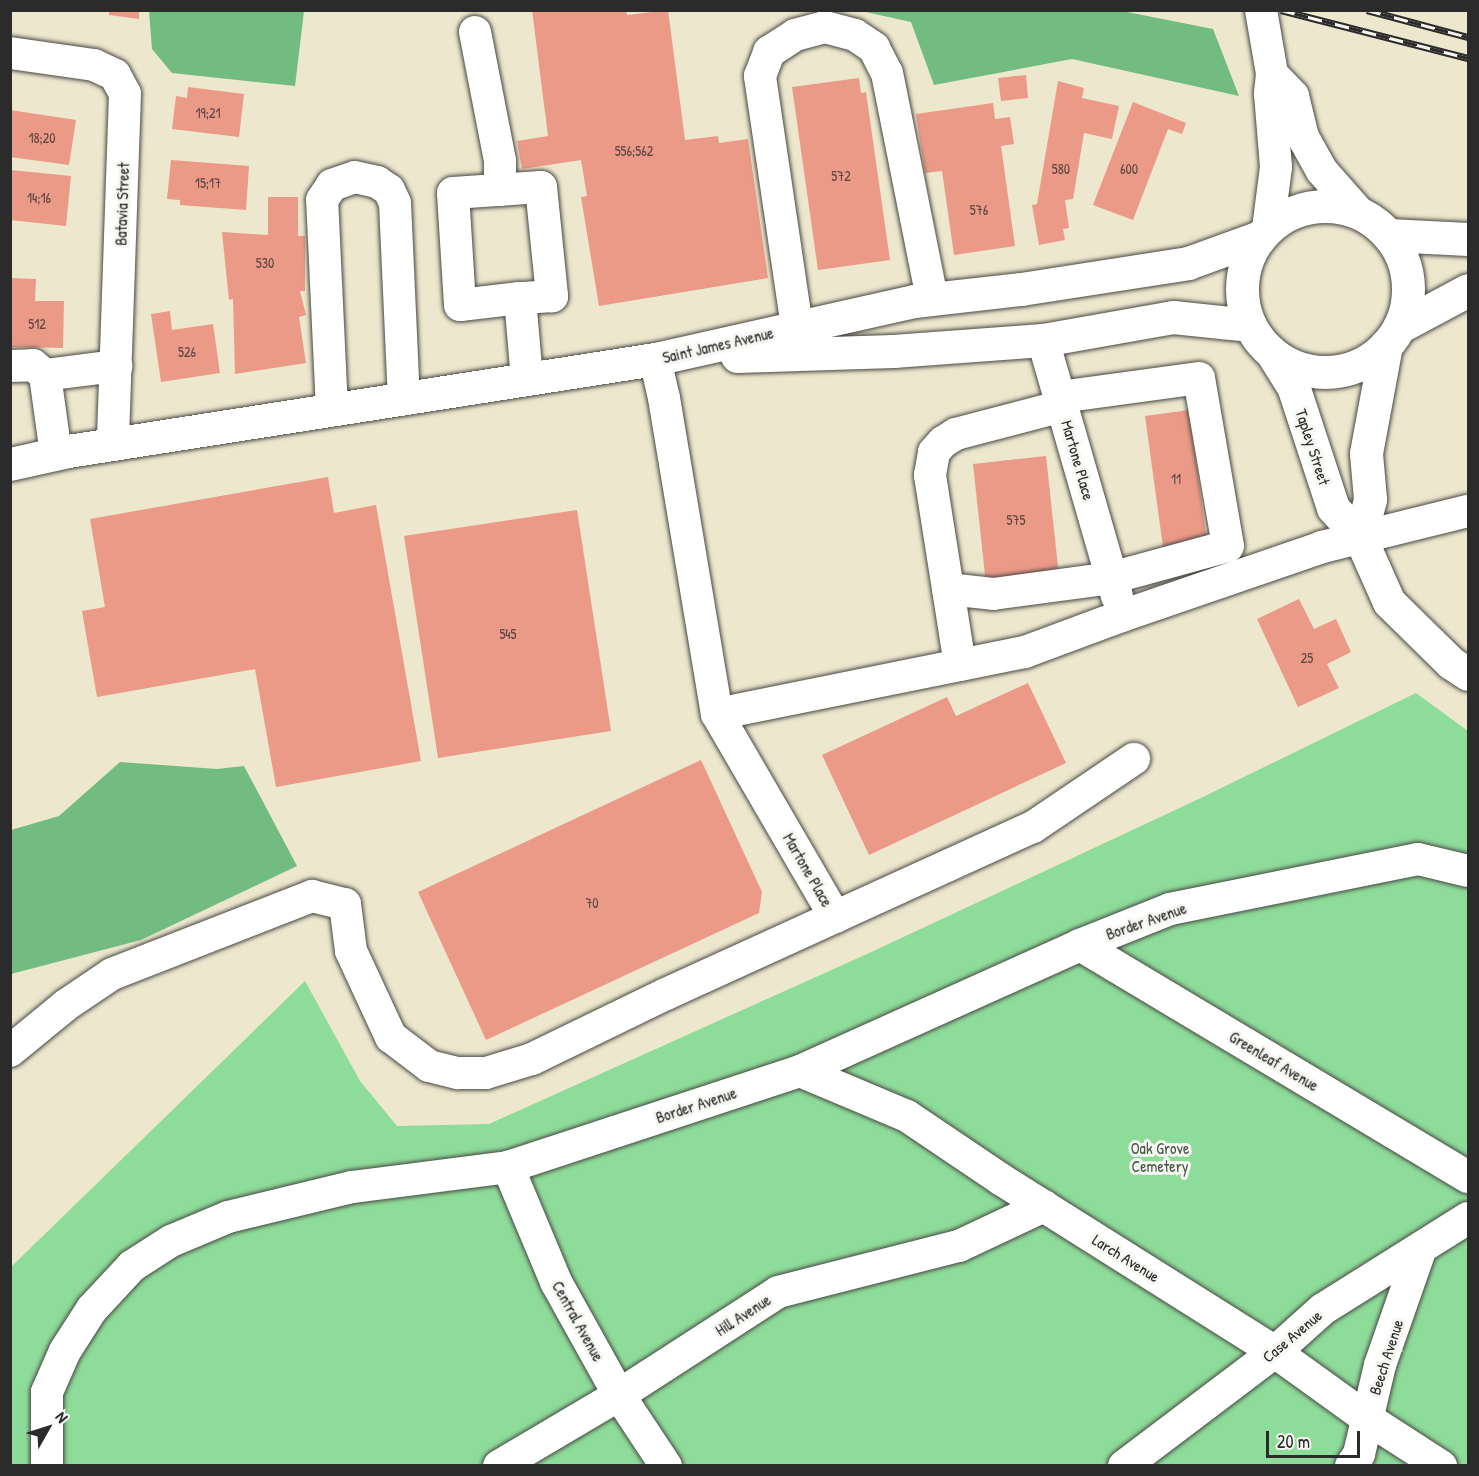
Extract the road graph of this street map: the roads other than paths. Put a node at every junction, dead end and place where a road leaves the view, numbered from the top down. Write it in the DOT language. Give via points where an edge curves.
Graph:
graph roads {
  1 [pos="1261,10"];
  2 [pos="475,32"];
  3 [pos="10,53"];
  4 [pos="1272,74"];
  5 [pos="500,190"];
  6 [pos="1359,213"];
  7 [pos="1264,233"];
  8 [pos="1388,235"];
  9 [pos="1468,239"];
  10 [pos="1468,290"];
  11 [pos="520,298"];
  12 [pos="932,299"];
  13 [pos="1250,325"];
  14 [pos="797,327"];
  15 [pos="1393,336"];
  16 [pos="1043,340"];
  17 [pos="1272,353"];
  18 [pos="655,359"];
  19 [pos="10,366"];
  20 [pos="116,366"];
  21 [pos="45,375"];
  22 [pos="527,379"];
  23 [pos="404,398"];
  24 [pos="1061,401"];
  25 [pos="332,410"];
  26 [pos="113,444"];
  27 [pos="56,454"];
  28 [pos="10,464"];
  29 [pos="1468,511"];
  30 [pos="1360,537"];
  31 [pos="1111,578"];
  32 [pos="948,589"];
  33 [pos="1122,616"];
  34 [pos="960,666"];
  35 [pos="1468,674"];
  36 [pos="717,714"];
  37 [pos="1134,759"];
  38 [pos="1468,871"];
  39 [pos="835,917"];
  40 [pos="1080,945"];
  41 [pos="10,1051"];
  42 [pos="800,1071"];
  43 [pos="507,1167"];
  44 [pos="1468,1178"];
  45 [pos="1044,1206"];
  46 [pos="1468,1218"];
  47 [pos="1421,1248"];
  48 [pos="1275,1352"];
  49 [pos="619,1395"];
  50 [pos="1368,1419"];
  51 [pos="47,1466"];
  52 [pos="499,1466"];
  53 [pos="666,1466"];
  54 [pos="1124,1466"];
  55 [pos="1351,1466"];
  56 [pos="1441,1466"];
  1 -- 4 [label="street"];
  2 -- 5 [label="street" via="500,160"];
  3 -- 20 [label="street, Batavia Street" via="94,65 115,75 126,94"];
  4 -- 6 [label="street" via="1293,96 1303,137 1322,171"];
  4 -- 7 [label="street" via="1276,167"];
  5 -- 11 [label="street" via="540,187 552,296"];
  5 -- 11 [label="street" via="453,193 460,305"];
  6 -- 7 [label="main road" via="1340,207 1301,209 1283,217"];
  6 -- 8 [label="main road"];
  7 -- 12 [label="main road, Saint James Avenue" via="1188,263"];
  7 -- 13 [label="main road" via="1248,257 1242,280 1243,303"];
  8 -- 9 [label="main road"];
  8 -- 15 [label="main road" via="1401,256 1408,279 1407,303"];
  10 -- 15 [label="main road"];
  11 -- 22 [label="street"];
  12 -- 14 [label="main road, Saint James Avenue"];
  12 -- 14 [label="street" via="887,73 874,48 855,35 825,27 795,35 769,52 760,76"];
  13 -- 16 [label="main road, Saint James Avenue" via="1173,317"];
  13 -- 17 [label="main road"];
  14 -- 18 [label="main road, Saint James Avenue"];
  15 -- 17 [label="main road" via="1370,359 1330,372 1309,371"];
  15 -- 30 [label="main road" via="1366,453 1370,499"];
  16 -- 18 [label="main road, Saint James Avenue" via="893,351"];
  16 -- 24 [label="street, Martone Place"];
  17 -- 30 [label="main road, Tapley Street" via="1293,386 1333,508"];
  18 -- 22 [label="main road"];
  18 -- 36 [label="street, Martone Place"];
  19 -- 21 [label="street" via="33,365"];
  20 -- 21 [label="street"];
  20 -- 26 [label="street, Batavia Street"];
  21 -- 27 [label="street"];
  22 -- 23 [label="main road"];
  23 -- 25 [label="main road"];
  23 -- 25 [label="street" via="395,203 389,190 377,182 355,177 332,185 322,200"];
  24 -- 31 [label="street, Martone Place"];
  24 -- 31 [label="street" via="1199,378 1228,546"];
  24 -- 32 [label="street" via="956,434 934,452 930,475"];
  25 -- 26 [label="main road"];
  26 -- 27 [label="main road"];
  27 -- 28 [label="main road"];
  29 -- 30 [label="street"];
  30 -- 33 [label="street"];
  30 -- 35 [label="main road, Tapley Street" via="1389,602 1451,663"];
  31 -- 32 [label="street" via="993,594"];
  31 -- 33 [label="street, Martone Place"];
  32 -- 34 [label="street"];
  33 -- 34 [label="street" via="1025,652"];
  34 -- 36 [label="street"];
  36 -- 39 [label="street, Martone Place"];
  37 -- 39 [label="street" via="1033,827"];
  38 -- 40 [label="street, Border Avenue" via="1418,859 1170,909"];
  39 -- 41 [label="street, Martone Place" via="532,1059 486,1073 458,1073 429,1066 392,1037 350,946 345,904 312,896 112,974"];
  40 -- 42 [label="street, Border Avenue"];
  40 -- 44 [label="street, Greenleaf Avenue"];
  42 -- 43 [label="street, Border Avenue"];
  42 -- 45 [label="street, Larch Avenue" via="907,1116"];
  43 -- 49 [label="street, Central Avenue" via="556,1282"];
  43 -- 51 [label="street, Border Avenue" via="352,1188 228,1217 171,1241 132,1266 92,1309 65,1351 48,1392"];
  45 -- 48 [label="street, Larch Avenue"];
  45 -- 49 [label="street, Hill Avenue" via="959,1246 778,1292"];
  46 -- 47 [label="street, Case Avenue"];
  47 -- 48 [label="street, Case Avenue" via="1323,1309"];
  47 -- 50 [label="street, Beech Avenue" via="1380,1365"];
  48 -- 50 [label="street, Larch Avenue"];
  48 -- 54 [label="street, Case Avenue"];
  49 -- 52 [label="street, Hill Avenue"];
  49 -- 53 [label="street, Central Avenue"];
  50 -- 55 [label="street, Beech Avenue" via="1359,1454"];
  50 -- 56 [label="street, Larch Avenue"];
}
